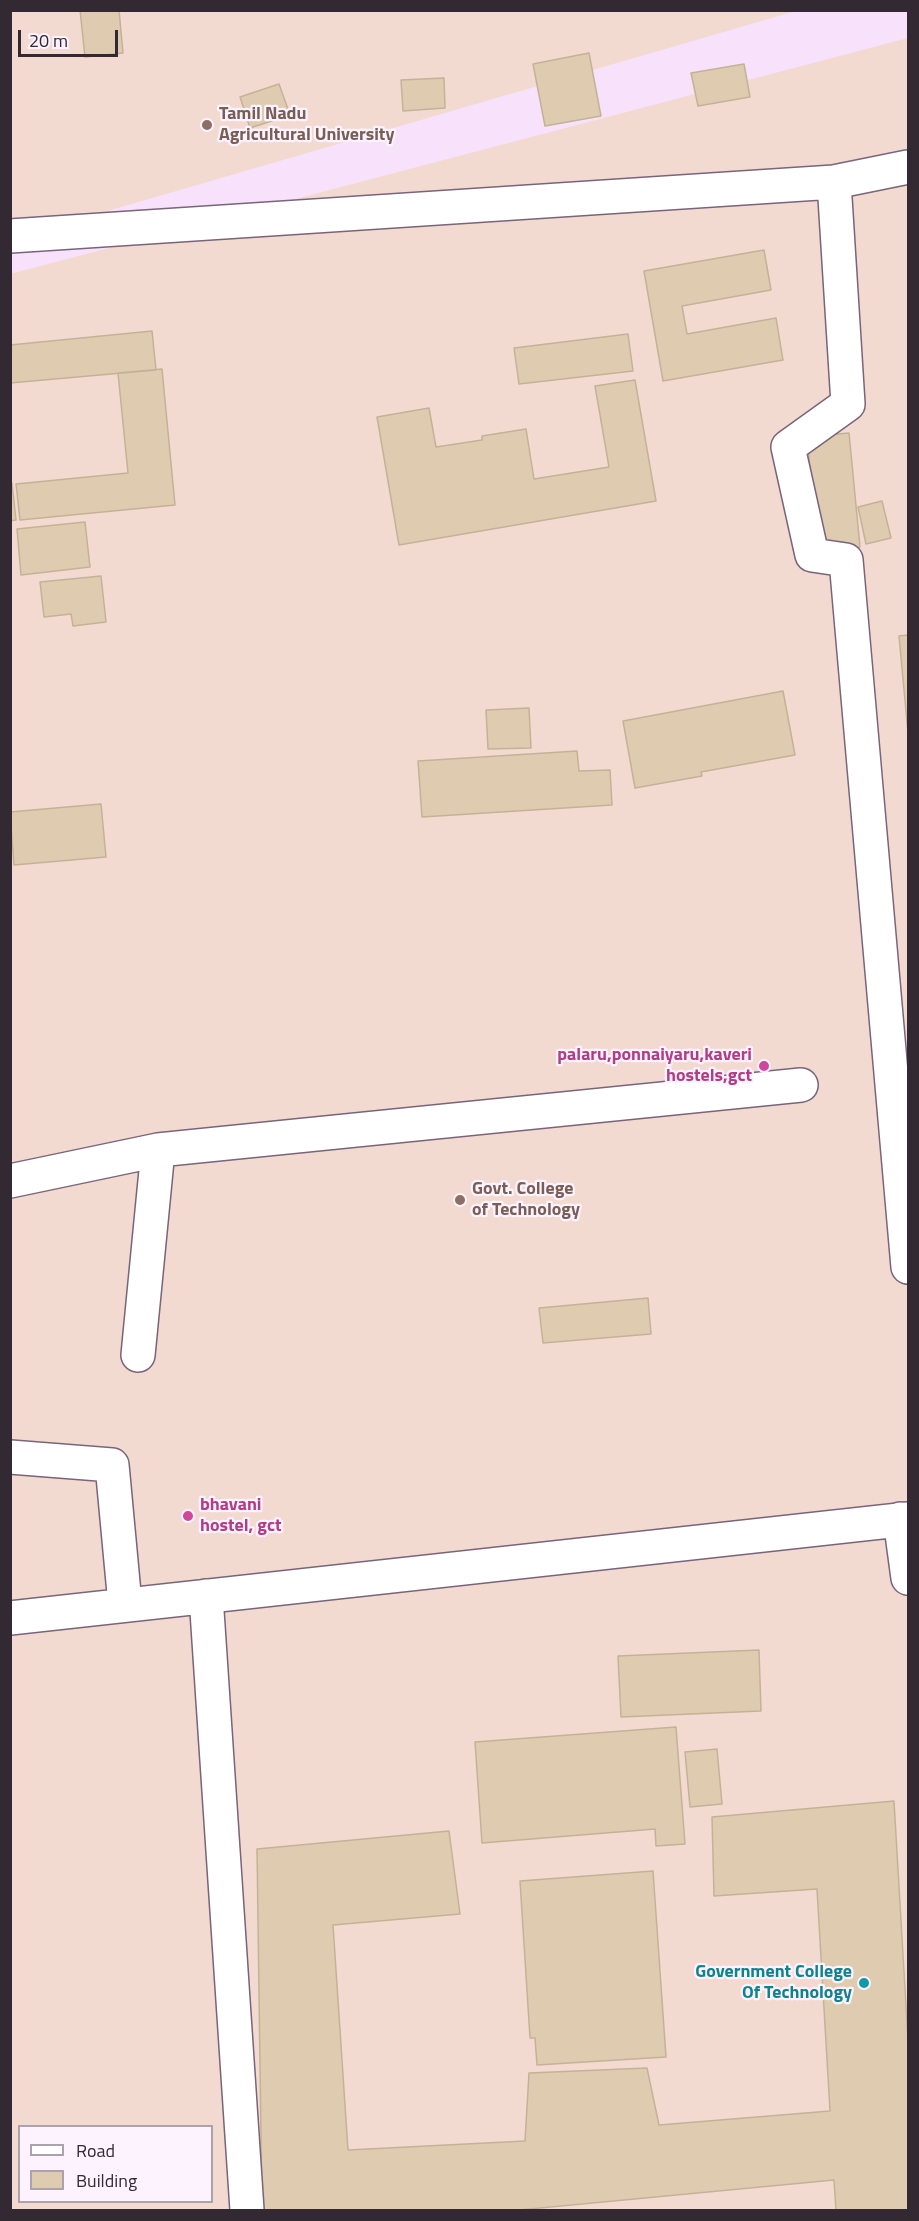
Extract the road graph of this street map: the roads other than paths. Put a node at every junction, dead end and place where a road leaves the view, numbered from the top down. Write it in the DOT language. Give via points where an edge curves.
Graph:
graph roads {
  1 [pos="909,167"];
  2 [pos="834,182"];
  3 [pos="10,236"];
  4 [pos="801,1085"];
  5 [pos="158,1150"];
  6 [pos="10,1181"];
  7 [pos="909,1267"];
  8 [pos="138,1354"];
  9 [pos="10,1457"];
  10 [pos="904,1519"];
  11 [pos="909,1578"];
  12 [pos="206,1596"];
  13 [pos="125,1604"];
  14 [pos="10,1618"];
  15 [pos="247,2211"];
  1 -- 2 [label="street"];
  2 -- 3 [label="street"];
  2 -- 7 [label="street" via="848,404 788,447 812,555 846,560"];
  4 -- 5 [label="street"];
  5 -- 6 [label="street"];
  5 -- 8 [label="street"];
  9 -- 13 [label="street" via="112,1465"];
  10 -- 11 [label="street"];
  10 -- 12 [label="street"];
  12 -- 13 [label="street"];
  12 -- 15 [label="street"];
  13 -- 14 [label="street"];
}
